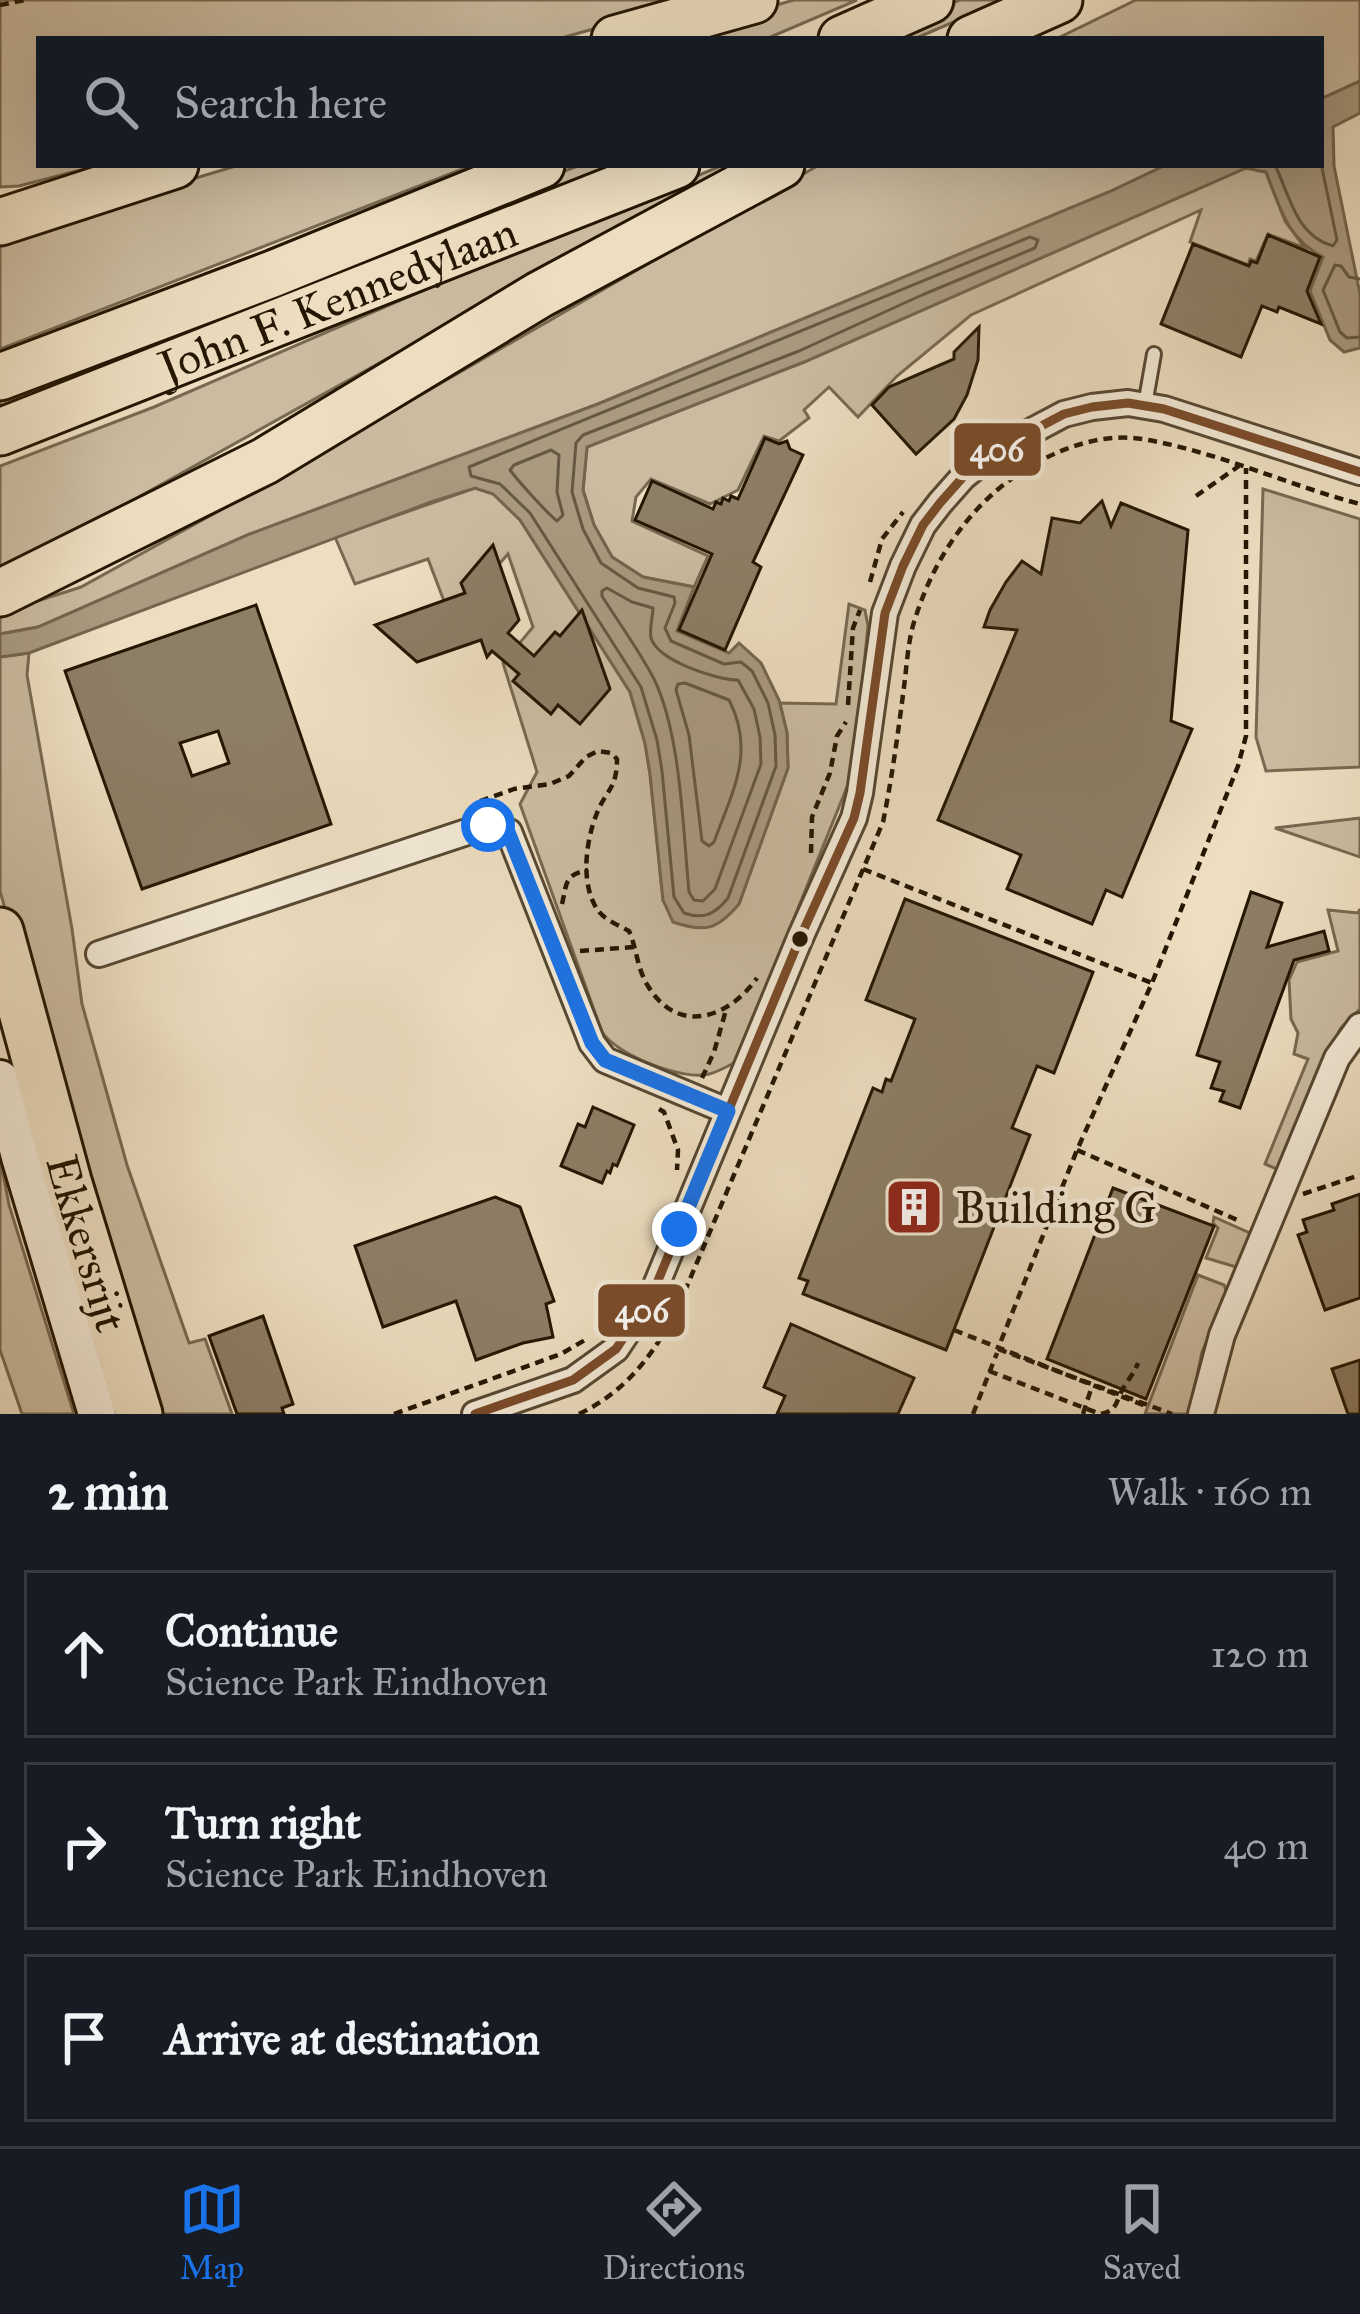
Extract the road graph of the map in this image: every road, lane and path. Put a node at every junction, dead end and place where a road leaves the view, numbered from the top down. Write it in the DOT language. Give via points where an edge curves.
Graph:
graph roads {
  1 [pos="25,0"];
  2 [pos="754,0"];
  3 [pos="930,0"];
  4 [pos="1059,0"];
  5 [pos="1082,0"];
  6 [pos="0,5"];
  7 [pos="627,36"];
  8 [pos="849,36"];
  9 [pos="978,36"];
  10 [pos="1017,36"];
  11 [pos="165,168"];
  12 [pos="534,168"];
  13 [pos="668,168"];
  14 [pos="775,168"];
  15 [pos="117,182"];
  16 [pos="0,194"];
  17 [pos="0,222"];
  18 [pos="1154,354"];
  19 [pos="0,377"];
  20 [pos="1145,406"];
  21 [pos="0,432"];
  22 [pos="1242,467"];
  23 [pos="1360,472"];
  24 [pos="1196,496"];
  25 [pos="912,502"];
  26 [pos="1360,504"];
  27 [pos="869,586"];
  28 [pos="1,594"];
  29 [pos="863,603"];
  30 [pos="472,804"];
  31 [pos="809,865"];
  32 [pos="587,869"];
  33 [pos="863,869"];
  34 [pos="542,917"];
  35 [pos="0,932"];
  36 [pos="634,947"];
  37 [pos="99,953"];
  38 [pos="561,966"];
  39 [pos="762,968"];
  40 [pos="1152,983"];
  41 [pos="726,1010"];
  42 [pos="1360,1026"];
  43 [pos="0,1079"];
  44 [pos="691,1096"];
  45 [pos="652,1106"];
  46 [pos="728,1111"];
  47 [pos="1077,1150"];
  48 [pos="1360,1175"];
  49 [pos="673,1181"];
  50 [pos="1277,1203"];
  51 [pos="1265,1232"];
  52 [pos="602,1328"];
  53 [pos="954,1330"];
  54 [pos="999,1348"];
  55 [pos="1138,1364"];
  56 [pos="989,1371"];
  57 [pos="1092,1386"];
  58 [pos="1121,1395"];
  59 [pos="1146,1410"];
  60 [pos="97,1414"];
  61 [pos="139,1414"];
  62 [pos="394,1414"];
  63 [pos="475,1414"];
  64 [pos="579,1414"];
  65 [pos="973,1414"];
  66 [pos="1083,1414"];
  67 [pos="1100,1414"];
  68 [pos="1169,1414"];
  69 [pos="1201,1414"];
  1 -- 6 [label="path"];
  2 -- 7 [label="highway"];
  3 -- 8 [label="highway"];
  4 -- 9 [label="highway"];
  5 -- 10 [label="highway"];
  11 -- 15 [label="highway"];
  12 -- 19 [label="highway, John F. Kennedylaan"];
  13 -- 21 [label="highway, John F. Kennedylaan"];
  14 -- 28 [label="highway" via="539,295 265,461"];
  15 -- 16 [label="highway"];
  15 -- 17 [label="highway"];
  18 -- 20 [label="lane"];
  20 -- 23 [label="street"];
  20 -- 46 [label="street" via="1064,414 998,448 923,525 885,613 854,818"];
  22 -- 24 [label="path"];
  22 -- 26 [label="path"];
  22 -- 33 [label="path" via="1117,437 1044,458 985,501 946,548 914,619 892,781"];
  22 -- 40 [label="path" via="1246,736"];
  25 -- 27 [label="path" via="882,539"];
  29 -- 31 [label="path" via="853,628 848,719 812,817"];
  30 -- 32 [label="path" via="550,784 586,757 611,753 617,775 590,833"];
  32 -- 34 [label="path" via="566,882 559,912"];
  32 -- 36 [label="path" via="598,913 629,931"];
  33 -- 40 [label="path"];
  33 -- 64 [label="path" via="661,1342 633,1376"];
  34 -- 37 [label="street" via="508,832 488,825"];
  34 -- 38 [label="street"];
  35 -- 61 [label="highway, Ekkersrijt"];
  36 -- 38 [label="path" via="581,951"];
  36 -- 41 [label="path" via="644,981 666,1006 695,1017"];
  38 -- 44 [label="street" via="605,1060"];
  39 -- 41 [label="path"];
  40 -- 47 [label="path"];
  41 -- 44 [label="path"];
  42 -- 50 [label="street" via="1337,1058"];
  43 -- 60 [label="main road, Ekkersrijt"];
  44 -- 46 [label="street"];
  45 -- 49 [label="path" via="664,1112 677,1144"];
  46 -- 63 [label="street" via="652,1295 616,1349 573,1380"];
  47 -- 51 [label="path"];
  47 -- 54 [label="path"];
  48 -- 50 [label="path"];
  50 -- 51 [label="street"];
  51 -- 69 [label="street" via="1222,1335"];
  52 -- 62 [label="path" via="561,1354"];
  53 -- 57 [label="path, bridge"];
  54 -- 56 [label="path"];
  54 -- 58 [label="path"];
  55 -- 58 [label="path"];
  56 -- 65 [label="path"];
  56 -- 67 [label="path"];
  57 -- 59 [label="path, bridge"];
  57 -- 66 [label="path, bridge"];
  58 -- 67 [label="path"];
  58 -- 68 [label="path"];
  59 -- 68 [label="path"];
}
